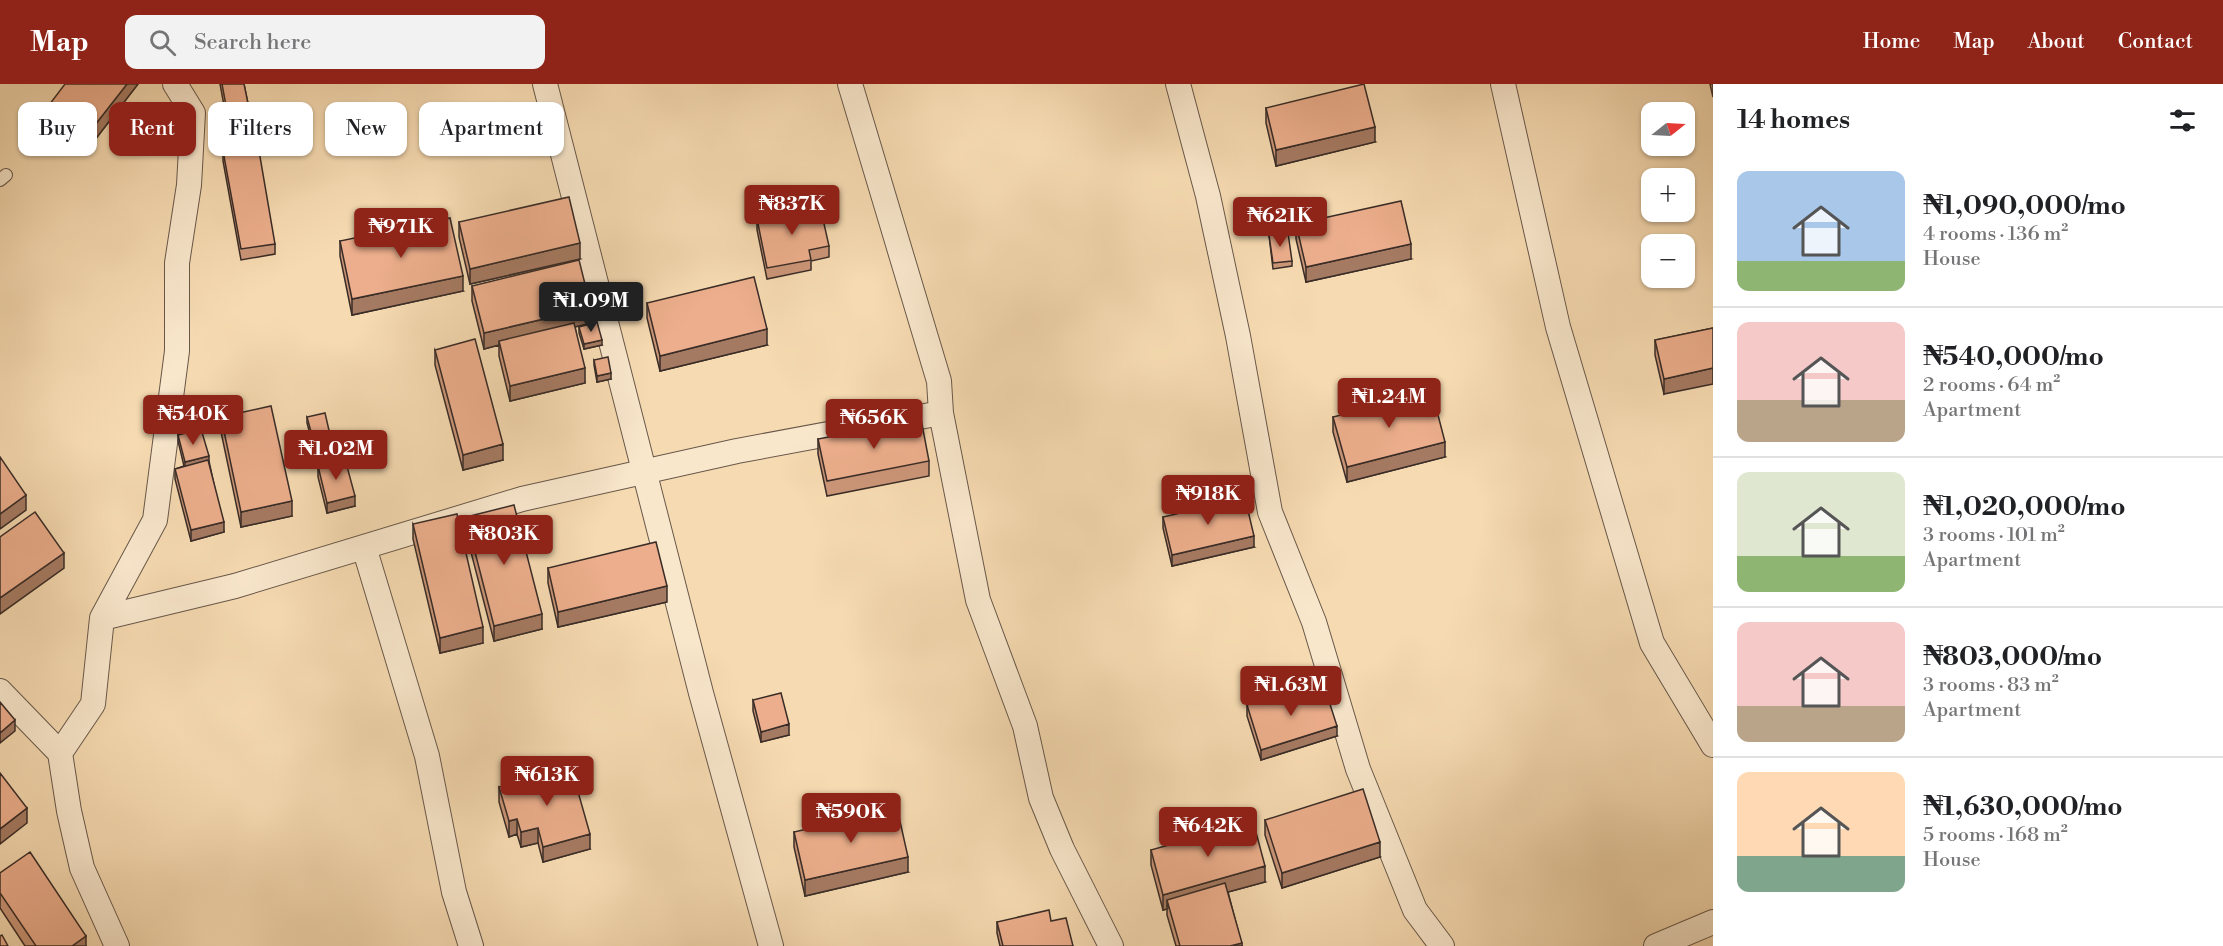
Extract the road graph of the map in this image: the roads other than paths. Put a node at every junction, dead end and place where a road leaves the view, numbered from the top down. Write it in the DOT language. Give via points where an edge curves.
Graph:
graph roads {
  1 [pos="175,84"];
  2 [pos="545,84"];
  3 [pos="850,84"];
  4 [pos="1178,84"];
  5 [pos="1503,84"];
  6 [pos="941,413"];
  7 [pos="644,472"];
  8 [pos="364,547"];
  9 [pos="102,618"];
  10 [pos="0,691"];
  11 [pos="1713,745"];
  12 [pos="60,753"];
  13 [pos="1713,921"];
  14 [pos="117,946"];
  15 [pos="471,946"];
  16 [pos="771,946"];
  17 [pos="1111,946"];
  18 [pos="1442,946"];
  19 [pos="1656,946"];
  1 -- 9 [label="street" via="193,113 189,185 177,263 177,351 155,520"];
  2 -- 7 [label="street"];
  3 -- 6 [label="street" via="939,381"];
  4 -- 18 [label="street" via="1211,208 1270,512 1314,622 1358,769 1415,910"];
  5 -- 11 [label="street" via="1558,327 1652,643"];
  6 -- 7 [label="street"];
  6 -- 17 [label="street" via="978,600 1025,726 1041,798"];
  7 -- 8 [label="street" via="522,499"];
  7 -- 16 [label="street"];
  8 -- 9 [label="street" via="235,586"];
  8 -- 15 [label="street" via="427,756 454,892"];
  9 -- 12 [label="street" via="93,704"];
  10 -- 12 [label="street"];
  12 -- 14 [label="street" via="82,868"];
  13 -- 19 [label="street"];
}
